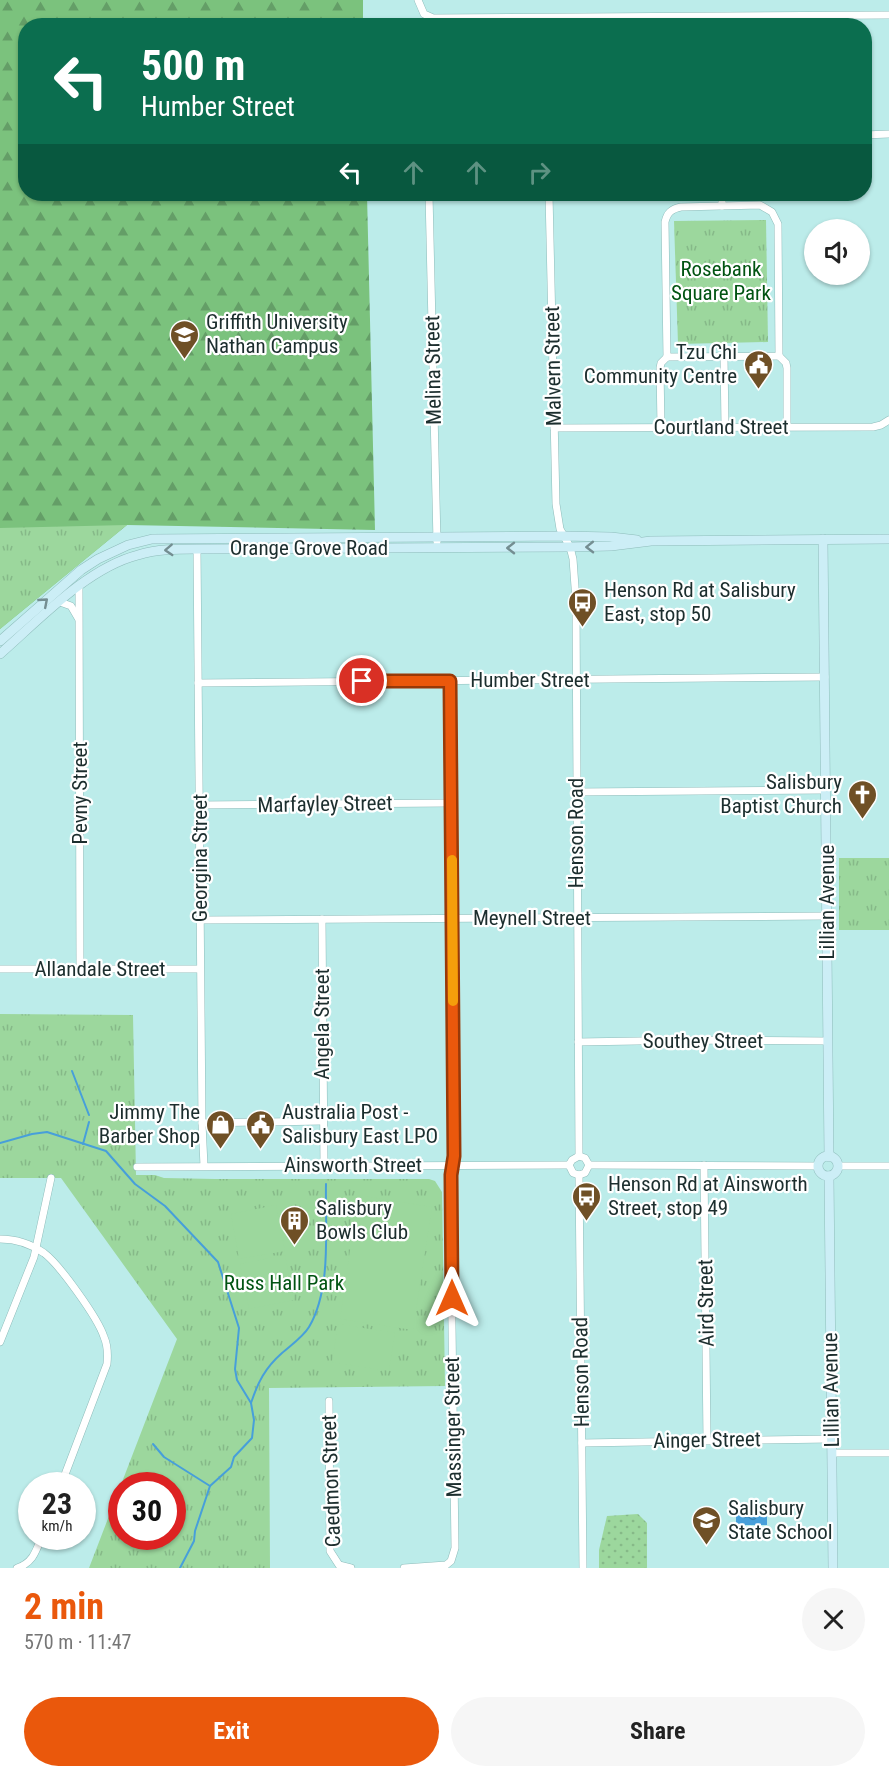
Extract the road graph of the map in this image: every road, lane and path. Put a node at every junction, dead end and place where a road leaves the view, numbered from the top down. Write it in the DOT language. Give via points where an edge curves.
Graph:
graph roads {
  1 [pos="418,0"];
  2 [pos="889,15"];
  3 [pos="608,17"];
  4 [pos="889,134"];
  5 [pos="872,135"];
  6 [pos="429,201"];
  7 [pos="549,201"];
  8 [pos="722,201"];
  9 [pos="722,206"];
  10 [pos="779,356"];
  11 [pos="666,357"];
  12 [pos="724,357"];
  13 [pos="888,421"];
  14 [pos="725,426"];
  15 [pos="661,427"];
  16 [pos="787,427"];
  17 [pos="554,428"];
  18 [pos="564,536"];
  19 [pos="823,539"];
  20 [pos="889,539"];
  21 [pos="651,541"];
  22 [pos="437,543"];
  23 [pos="570,547"];
  24 [pos="197,549"];
  25 [pos="79,586"];
  26 [pos="60,602"];
  27 [pos="78,618"];
  28 [pos="0,641"];
  29 [pos="0,654"];
  30 [pos="825,677"];
  31 [pos="575,680"];
  32 [pos="450,681"];
  33 [pos="198,683"];
  34 [pos="826,790"];
  35 [pos="576,792"];
  36 [pos="451,803"];
  37 [pos="199,805"];
  38 [pos="827,916"];
  39 [pos="577,917"];
  40 [pos="452,918"];
  41 [pos="322,919"];
  42 [pos="200,920"];
  43 [pos="80,968"];
  44 [pos="0,969"];
  45 [pos="200,969"];
  46 [pos="828,1041"];
  47 [pos="578,1042"];
  48 [pos="323,1121"];
  49 [pos="202,1123"];
  50 [pos="579,1156"];
  51 [pos="829,1157"];
  52 [pos="324,1165"];
  53 [pos="569,1165"];
  54 [pos="589,1165"];
  55 [pos="704,1165"];
  56 [pos="204,1166"];
  57 [pos="453,1166"];
  58 [pos="818,1166"];
  59 [pos="838,1166"];
  60 [pos="889,1166"];
  61 [pos="137,1167"];
  62 [pos="579,1175"];
  63 [pos="829,1176"];
  64 [pos="51,1178"];
  65 [pos="0,1239"];
  66 [pos="35,1248"];
  67 [pos="0,1342"];
  68 [pos="329,1401"];
  69 [pos="831,1439"];
  70 [pos="707,1440"];
  71 [pos="582,1443"];
  72 [pos="889,1453"];
  73 [pos="832,1454"];
  74 [pos="66,1472"];
  75 [pos="36,1550"];
  76 [pos="17,1568"];
  77 [pos="351,1568"];
  78 [pos="404,1568"];
  79 [pos="583,1568"];
  80 [pos="833,1568"];
  1 -- 3 [label="street" via="424,14 433,18"];
  2 -- 3 [label="street"];
  4 -- 5 [label="street"];
  6 -- 22 [label="street, Melina Street"];
  7 -- 17 [label="street, Malvern Street"];
  8 -- 9 [label="street"];
  9 -- 10 [label="street" via="760,205 776,218"];
  9 -- 11 [label="street" via="675,208 666,216"];
  10 -- 12 [label="street"];
  10 -- 16 [label="street" via="787,368"];
  11 -- 12 [label="street"];
  11 -- 15 [label="street" via="660,368"];
  12 -- 14 [label="street"];
  13 -- 16 [label="street, Courtland Street" via="873,427"];
  14 -- 15 [label="street, Courtland Street"];
  14 -- 16 [label="street, Courtland Street"];
  15 -- 17 [label="street, Courtland Street"];
  17 -- 18 [label="street, Malvern Street" via="556,504"];
  18 -- 21 [label="main road, Orange Grove Road"];
  18 -- 22 [label="main road, Orange Grove Road"];
  18 -- 23 [label="street, Malvern Street"];
  19 -- 20 [label="main road, Orange Grove Road"];
  19 -- 21 [label="main road, Orange Grove Road"];
  19 -- 30 [label="main road, Lillian Avenue"];
  21 -- 23 [label="main road, Orange Grove Road, one-way"];
  23 -- 22 [label="main road, Orange Grove Road, one-way"];
  22 -- 24 [label="main road, Orange Grove Road"];
  28 -- 22 [label="main road, Orange Grove Road, one-way" via="86,567 128,545 152,539"];
  23 -- 31 [label="street, Henson Road" via="575,592"];
  24 -- 25 [label="main road, Orange Grove Road, one-way" via="135,555 105,568"];
  24 -- 33 [label="street, Georgina Street"];
  25 -- 26 [label="main road, Orange Grove Road"];
  25 -- 27 [label="street, Pevny Street"];
  26 -- 27 [label="street" via="71,606"];
  26 -- 29 [label="main road, Orange Grove Road"];
  27 -- 43 [label="street, Pevny Street"];
  30 -- 31 [label="street, Humber Street"];
  30 -- 34 [label="main road, Lillian Avenue"];
  31 -- 32 [label="street, Humber Street"];
  31 -- 35 [label="street, Henson Road"];
  32 -- 33 [label="street, Humber Street"];
  32 -- 36 [label="street, Massinger Street"];
  33 -- 37 [label="street, Georgina Street"];
  34 -- 35 [label="street"];
  34 -- 38 [label="main road, Lillian Avenue"];
  35 -- 39 [label="street, Henson Road"];
  36 -- 37 [label="street, Marfayley Street"];
  36 -- 40 [label="street, Massinger Street"];
  37 -- 42 [label="street, Georgina Street"];
  38 -- 39 [label="street, Meynell Street"];
  38 -- 46 [label="main road, Lillian Avenue"];
  39 -- 40 [label="street, Meynell Street"];
  39 -- 47 [label="street, Henson Road"];
  40 -- 41 [label="street, Meynell Street"];
  40 -- 57 [label="street, Massinger Street"];
  41 -- 42 [label="street, Meynell Street"];
  41 -- 48 [label="street, Angela Street"];
  42 -- 45 [label="street, Georgina Street"];
  43 -- 44 [label="street, Allandale Street"];
  43 -- 45 [label="street, Allandale Street"];
  45 -- 49 [label="street, Georgina Street"];
  46 -- 47 [label="street, Southey Street"];
  46 -- 51 [label="main road, Lillian Avenue"];
  47 -- 50 [label="street, Henson Road"];
  48 -- 49 [label="street"];
  48 -- 52 [label="street, Angela Street"];
  49 -- 56 [label="street, Georgina Street"];
  50 -- 53 [label="street"];
  50 -- 54 [label="street"];
  51 -- 58 [label="main road" via="823,1158"];
  51 -- 59 [label="main road"];
  52 -- 56 [label="street, Ainsworth Street"];
  52 -- 57 [label="street, Ainsworth Street"];
  53 -- 57 [label="street, Ainsworth Street"];
  53 -- 62 [label="street"];
  54 -- 55 [label="street"];
  54 -- 62 [label="street"];
  55 -- 58 [label="street"];
  55 -- 70 [label="street, Aird Street"];
  56 -- 61 [label="street, Ainsworth Street"];
  57 -- 78 [label="street, Massinger Street" via="455,1548 451,1561 440,1567"];
  58 -- 63 [label="main road" via="823,1175"];
  59 -- 60 [label="street"];
  59 -- 63 [label="main road"];
  62 -- 71 [label="street, Henson Road"];
  63 -- 69 [label="main road, Lillian Avenue"];
  64 -- 66 [label="street"];
  65 -- 66 [label="street"];
  66 -- 67 [label="street"];
  66 -- 74 [label="street" via="56,1264 97,1322 108,1346 107,1364"];
  68 -- 77 [label="street, Caedmon Street" via="330,1546 335,1561"];
  69 -- 70 [label="street, Ainger Street"];
  69 -- 73 [label="main road, Lillian Avenue"];
  70 -- 71 [label="street, Ainger Street"];
  71 -- 79 [label="street, Henson Road"];
  72 -- 73 [label="street"];
  73 -- 80 [label="main road, Lillian Avenue"];
  75 -- 76 [label="street" via="28,1563"];
}
